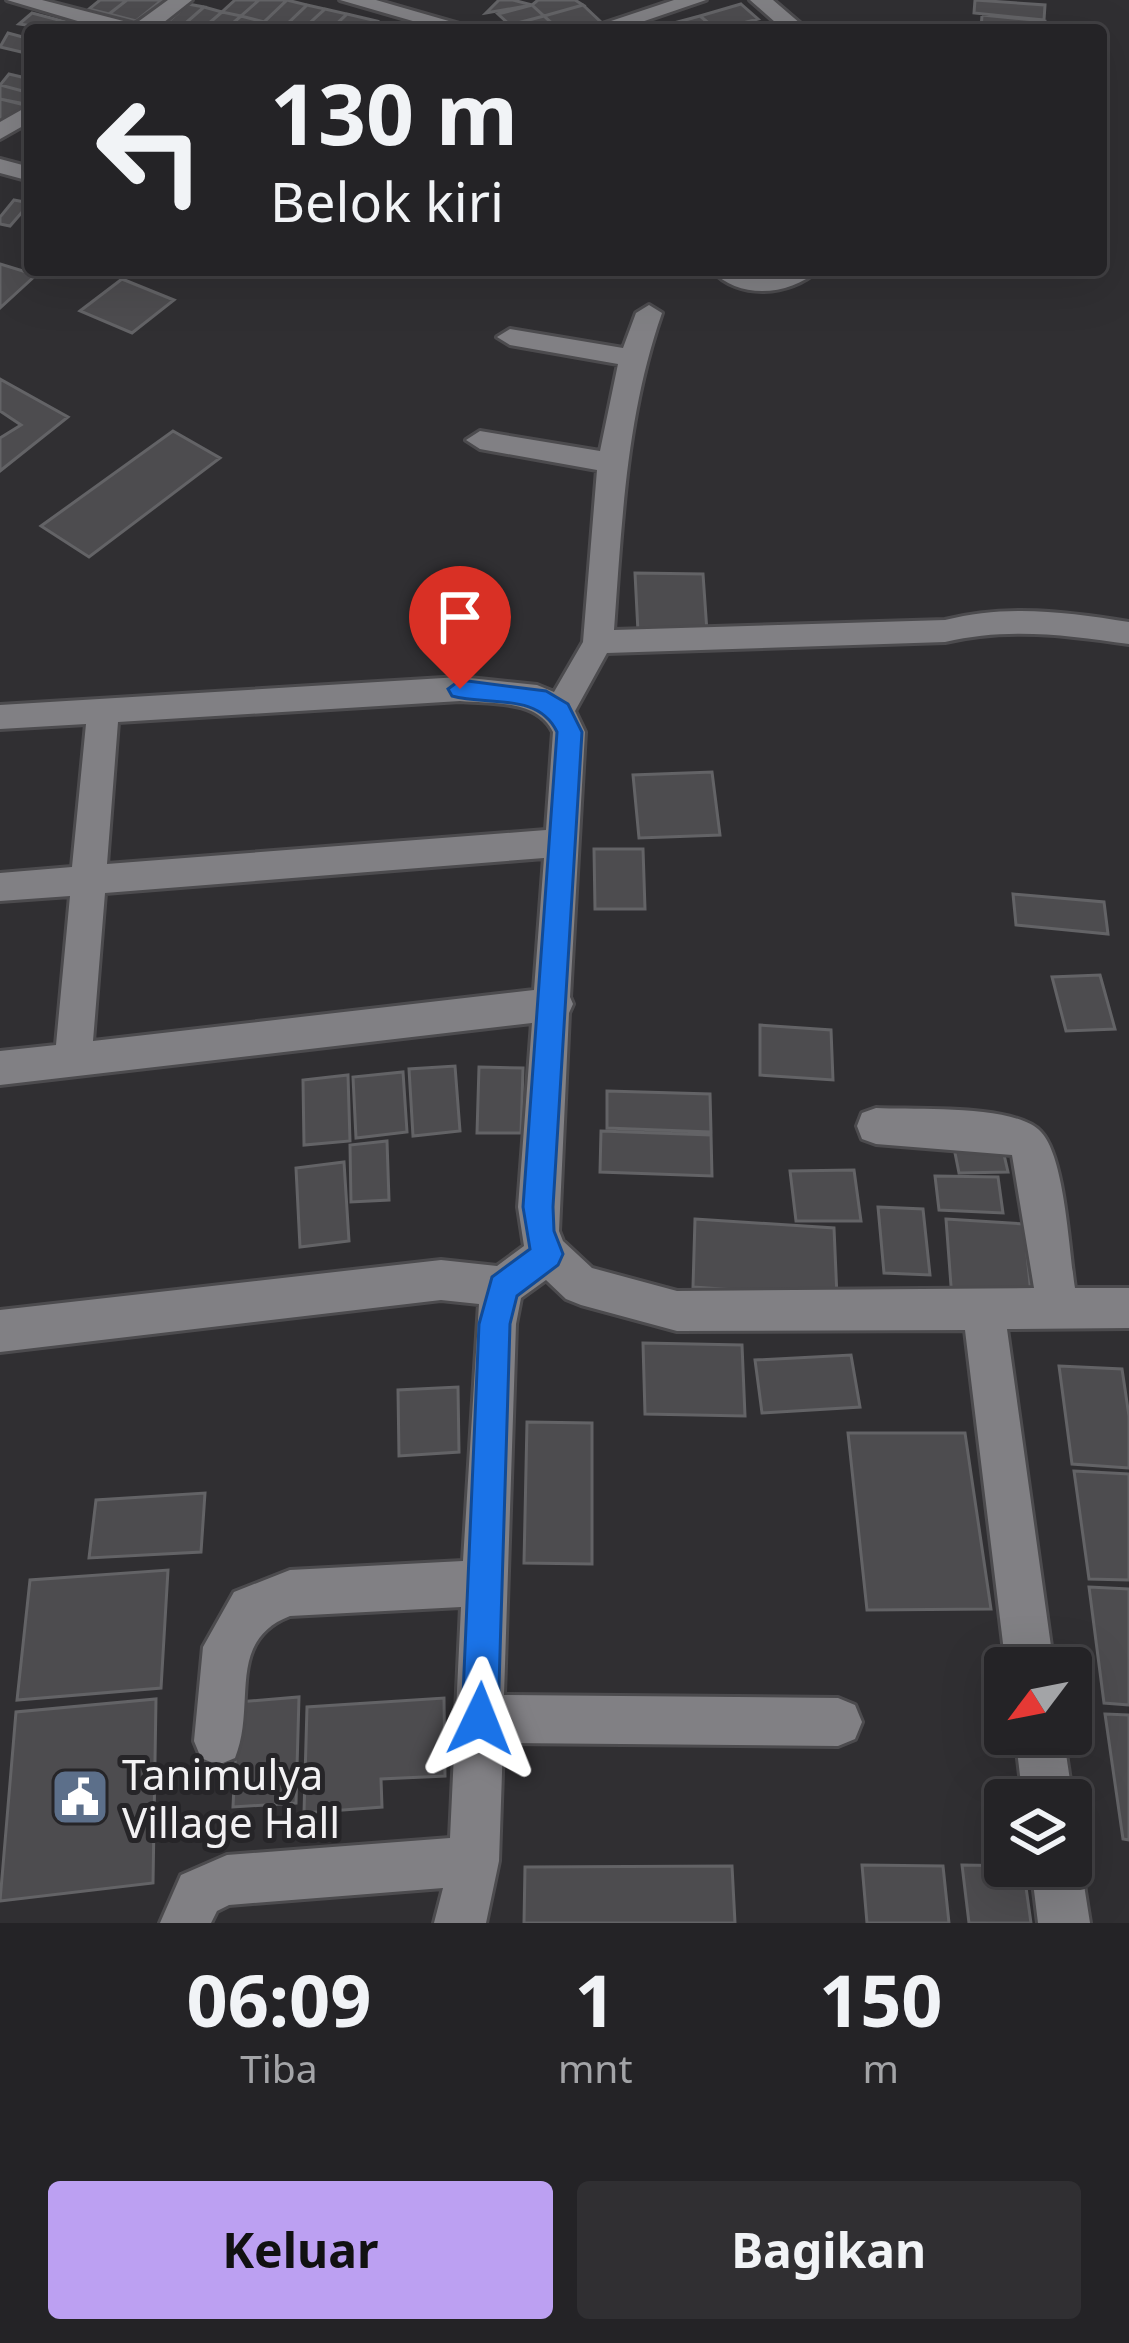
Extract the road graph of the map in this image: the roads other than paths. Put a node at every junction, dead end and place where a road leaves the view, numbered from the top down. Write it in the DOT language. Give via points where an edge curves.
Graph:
graph roads {
  1 [pos="182,0"];
  2 [pos="351,0"];
  3 [pos="616,0"];
  4 [pos="697,0"];
  5 [pos="760,0"];
  6 [pos="24,2"];
  7 [pos="113,24"];
  8 [pos="146,24"];
  9 [pos="445,24"];
  10 [pos="643,24"];
  11 [pos="789,24"];
  12 [pos="0,27"];
  13 [pos="731,276"];
  14 [pos="786,276"];
  15 [pos="649,313"];
  16 [pos="509,337"];
  17 [pos="633,358"];
  18 [pos="480,440"];
  19 [pos="612,463"];
  20 [pos="1129,633"];
  21 [pos="598,642"];
  22 [pos="103,709"];
  23 [pos="559,711"];
  24 [pos="0,717"];
  25 [pos="564,842"];
  26 [pos="87,880"];
  27 [pos="0,887"];
  28 [pos="555,1004"];
  29 [pos="73,1060"];
  30 [pos="0,1068"];
  31 [pos="876,1126"];
  32 [pos="548,1254"];
  33 [pos="503,1287"];
  34 [pos="983,1306"];
  35 [pos="1058,1307"];
  36 [pos="1129,1308"];
  37 [pos="0,1331"];
  38 [pos="486,1583"];
  39 [pos="1027,1647"];
  40 [pos="480,1719"];
  41 [pos="838,1722"];
  42 [pos="218,1742"];
  43 [pos="474,1861"];
  44 [pos="1059,1887"];
  45 [pos="185,1923"];
  46 [pos="460,1923"];
  47 [pos="1064,1923"];
  1 -- 8 [label="street"];
  2 -- 9 [label="street"];
  3 -- 10 [label="street"];
  4 -- 10 [label="street"];
  5 -- 11 [label="street"];
  6 -- 7 [label="street"];
  6 -- 12 [label="street"];
  13 -- 14 [label="street" via="754,286"];
  15 -- 17 [label="street"];
  16 -- 17 [label="street"];
  17 -- 19 [label="street"];
  18 -- 19 [label="street"];
  19 -- 21 [label="street"];
  20 -- 21 [label="street" via="1052,621"];
  21 -- 23 [label="street"];
  22 -- 23 [label="street" via="460,689 537,698"];
  22 -- 24 [label="street"];
  22 -- 26 [label="street"];
  23 -- 25 [label="street" via="569,732"];
  25 -- 26 [label="street"];
  25 -- 28 [label="street"];
  26 -- 27 [label="street"];
  26 -- 29 [label="street"];
  28 -- 29 [label="street"];
  28 -- 32 [label="street" via="538,1207"];
  29 -- 30 [label="street"];
  31 -- 35 [label="street" via="1007,1132 1026,1142"];
  32 -- 33 [label="street"];
  32 -- 34 [label="street" via="581,1285 677,1311"];
  33 -- 37 [label="street" via="441,1280"];
  33 -- 38 [label="street"];
  34 -- 35 [label="street"];
  34 -- 39 [label="street"];
  35 -- 36 [label="street"];
  38 -- 40 [label="street"];
  38 -- 42 [label="street" via="290,1593 250,1608 226,1647"];
  40 -- 41 [label="street"];
  40 -- 43 [label="street"];
  43 -- 45 [label="street" via="227,1880 199,1893"];
  43 -- 46 [label="street"];
  44 -- 47 [label="street"];
}
